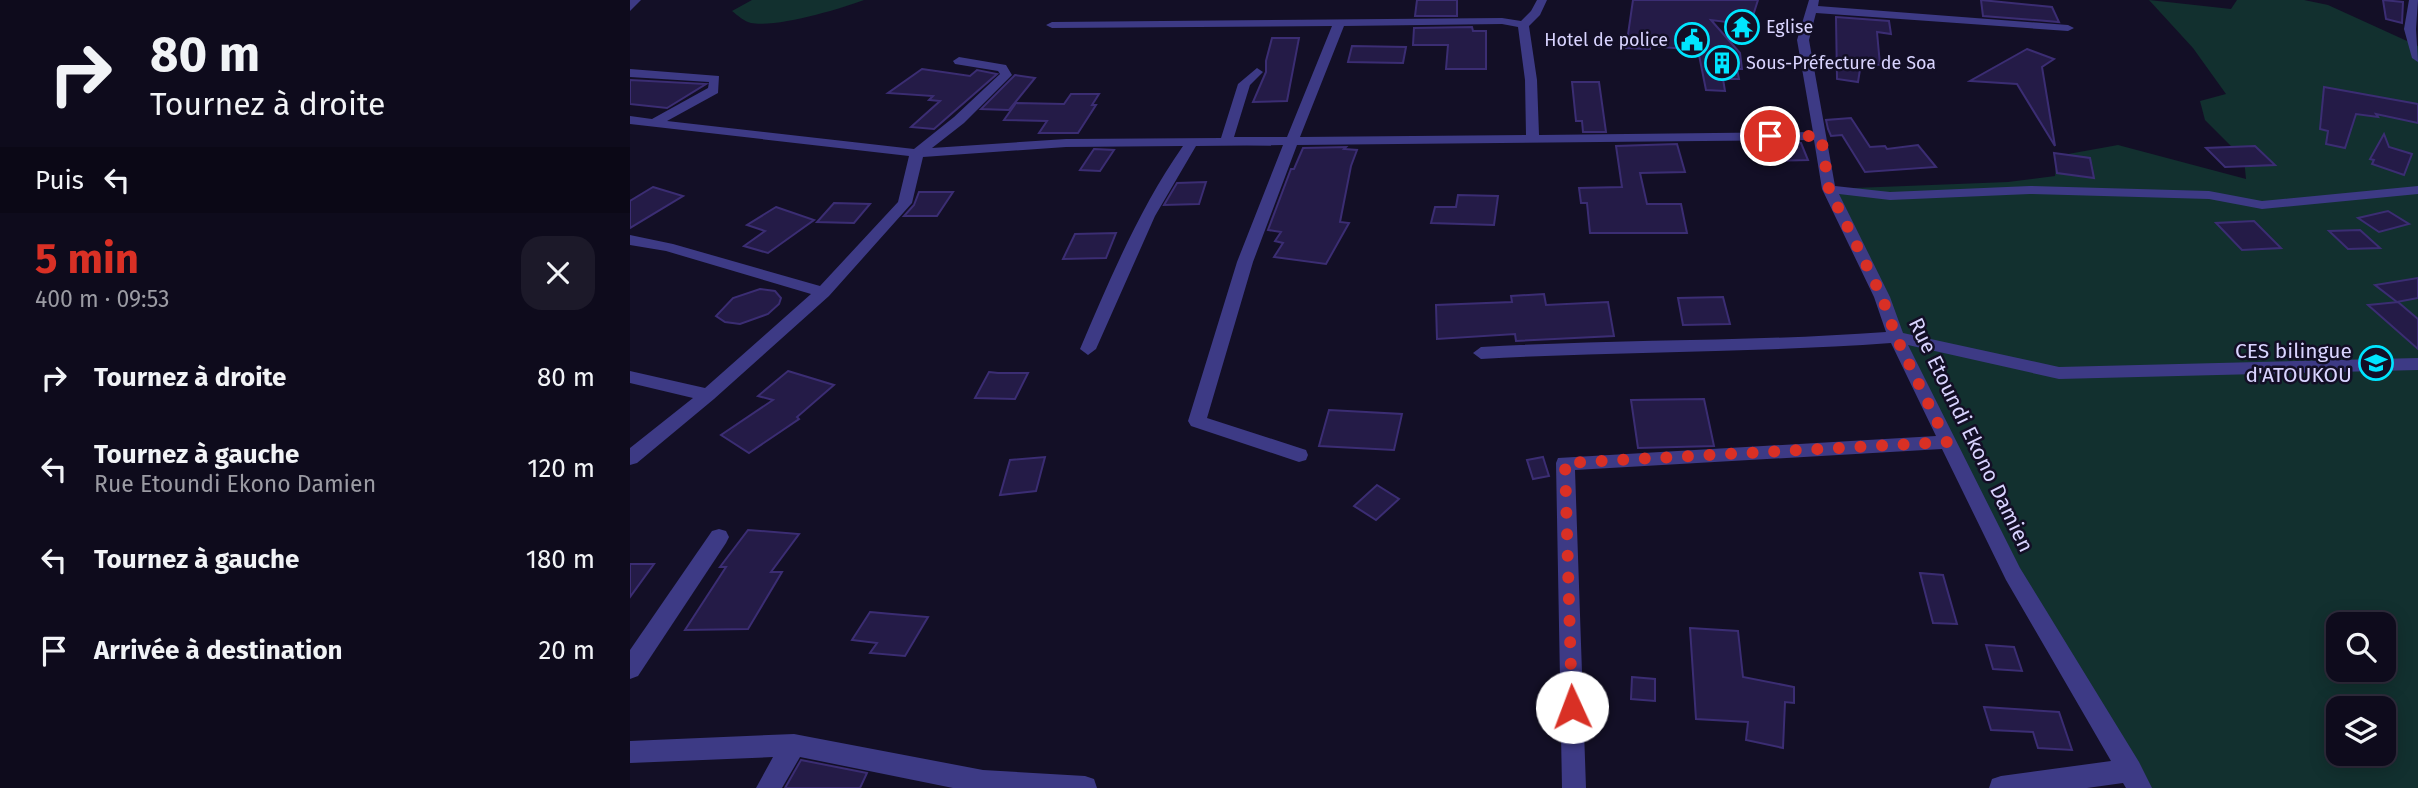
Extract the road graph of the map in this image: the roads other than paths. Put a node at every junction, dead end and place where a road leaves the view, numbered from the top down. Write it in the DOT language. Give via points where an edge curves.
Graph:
graph roads {
  1 [pos="636,0"];
  2 [pos="1542,0"];
  3 [pos="2414,0"];
  4 [pos="1812,4"];
  5 [pos="630,8"];
  6 [pos="1339,23"];
  7 [pos="1052,25"];
  8 [pos="1523,25"];
  9 [pos="2068,28"];
  10 [pos="2418,58"];
  11 [pos="959,61"];
  12 [pos="630,72"];
  13 [pos="1257,72"];
  14 [pos="630,120"];
  15 [pos="652,124"];
  16 [pos="1821,136"];
  17 [pos="1533,140"];
  18 [pos="1193,141"];
  19 [pos="1290,141"];
  20 [pos="1226,142"];
  21 [pos="917,153"];
  22 [pos="1829,189"];
  23 [pos="2418,190"];
  24 [pos="630,240"];
  25 [pos="823,292"];
  26 [pos="1896,337"];
  27 [pos="1088,349"];
  28 [pos="1481,353"];
  29 [pos="2418,364"];
  30 [pos="630,377"];
  31 [pos="708,395"];
  32 [pos="1947,442"];
  33 [pos="1299,455"];
  34 [pos="630,458"];
  35 [pos="719,537"];
  36 [pos="630,669"];
  37 [pos="794,745"];
  38 [pos="630,751"];
  39 [pos="2135,779"];
  40 [pos="982,785"];
  41 [pos="768,788"];
  42 [pos="1085,788"];
  43 [pos="1574,788"];
  44 [pos="2001,788"];
  1 -- 5 [label="street"];
  2 -- 8 [label="street"];
  3 -- 10 [label="street" via="2410,29"];
  4 -- 9 [label="street"];
  4 -- 16 [label="street, Rue Etoundi Ekono Damien" via="1803,40"];
  6 -- 7 [label="street"];
  6 -- 8 [label="street" via="1502,21"];
  6 -- 19 [label="street"];
  8 -- 17 [label="street"];
  11 -- 21 [label="street" via="1002,68 1006,75 960,120"];
  12 -- 15 [label="street" via="715,79 714,90"];
  13 -- 20 [label="street" via="1244,84"];
  14 -- 15 [label="street"];
  15 -- 21 [label="street"];
  16 -- 17 [label="street"];
  16 -- 22 [label="street, Rue Etoundi Ekono Damien"];
  17 -- 19 [label="street"];
  18 -- 20 [label="street"];
  18 -- 21 [label="street" via="1066,143"];
  18 -- 27 [label="street" via="1144,222"];
  19 -- 20 [label="street"];
  19 -- 33 [label="street" via="1245,263 1197,421"];
  21 -- 25 [label="street" via="905,203"];
  22 -- 23 [label="street" via="1890,196 2030,190 2148,192 2208,195 2262,205"];
  22 -- 26 [label="street, Rue Etoundi Ekono Damien" via="1882,297"];
  24 -- 25 [label="street"];
  25 -- 31 [label="street"];
  26 -- 28 [label="street"];
  26 -- 29 [label="street" via="2059,373"];
  26 -- 32 [label="street, Rue Etoundi Ekono Damien"];
  30 -- 31 [label="street"];
  31 -- 34 [label="street"];
  32 -- 39 [label="street, Rue Etoundi Ekono Damien" via="2013,574"];
  32 -- 43 [label="street" via="1565,463"];
  35 -- 36 [label="street"];
  37 -- 38 [label="street"];
  37 -- 40 [label="street"];
  37 -- 41 [label="street"];
  39 -- 44 [label="street"];
  40 -- 42 [label="street"];
}
